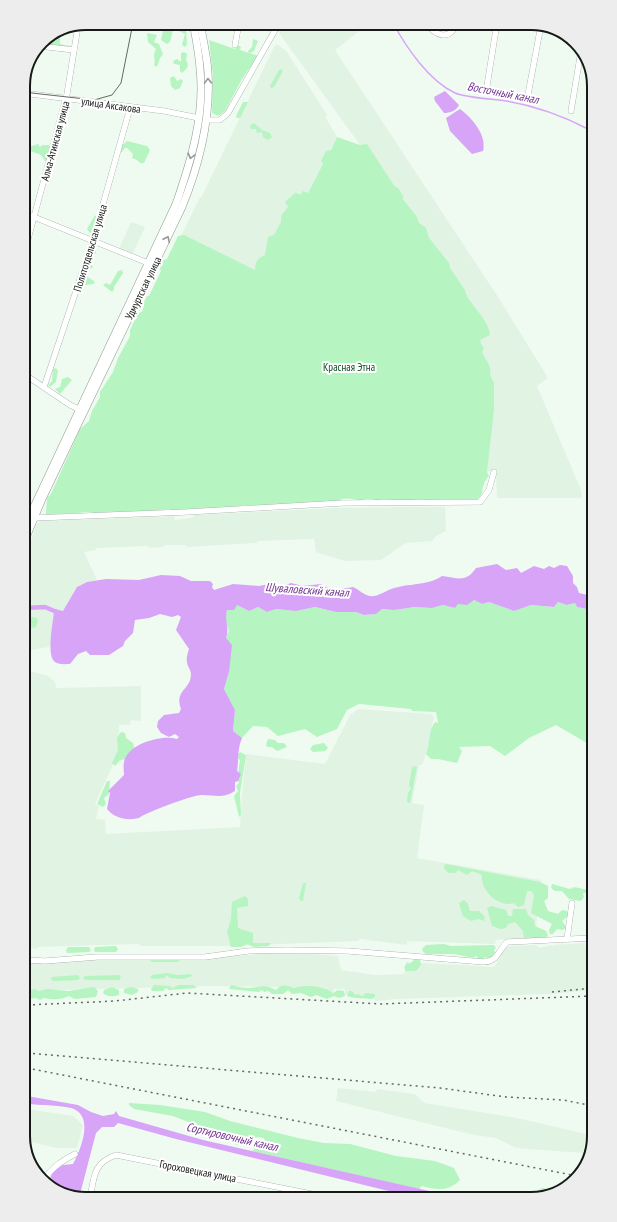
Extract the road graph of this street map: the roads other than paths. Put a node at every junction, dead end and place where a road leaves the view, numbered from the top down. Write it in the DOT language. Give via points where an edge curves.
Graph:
graph roads {
  1 [pos="77,30"];
  2 [pos="194,30"];
  3 [pos="201,30"];
  4 [pos="237,30"];
  5 [pos="275,30"];
  6 [pos="432,30"];
  7 [pos="454,30"];
  8 [pos="496,30"];
  9 [pos="540,31"];
  10 [pos="234,45"];
  11 [pos="46,47"];
  12 [pos="74,50"];
  13 [pos="580,58"];
  14 [pos="486,92"];
  15 [pos="30,94"];
  16 [pos="66,99"];
  17 [pos="527,100"];
  18 [pos="130,108"];
  19 [pos="571,111"];
  20 [pos="199,118"];
  21 [pos="207,120"];
  22 [pos="30,215"];
  23 [pos="35,217"];
  24 [pos="30,234"];
  25 [pos="93,240"];
  26 [pos="148,263"];
  27 [pos="30,378"];
  28 [pos="44,387"];
  29 [pos="81,411"];
  30 [pos="494,472"];
  31 [pos="30,516"];
  32 [pos="34,518"];
  33 [pos="30,528"];
  34 [pos="572,903"];
  35 [pos="587,938"];
  36 [pos="567,939"];
  37 [pos="30,960"];
  38 [pos="75,1154"];
  39 [pos="47,1176"];
  40 [pos="91,1192"];
  41 [pos="306,1192"];
  1 -- 12 [label="street, Алма-Атинская улица"];
  2 -- 20 [label="main road, Удмуртская улица" via="201,70"];
  21 -- 3 [label="main road, Удмуртская улица, one-way" via="208,70"];
  4 -- 10 [label="street"];
  5 -- 21 [label="street" via="224,118"];
  6 -- 7 [label="street" via="441,35 448,35"];
  8 -- 14 [label="street"];
  9 -- 17 [label="street"];
  11 -- 12 [label="street"];
  12 -- 16 [label="street, Алма-Атинская улица"];
  13 -- 19 [label="street"];
  15 -- 16 [label="street, улица Аксакова"];
  16 -- 18 [label="street, улица Аксакова"];
  16 -- 23 [label="street, Алма-Атинская улица"];
  18 -- 20 [label="street, улица Аксакова"];
  18 -- 25 [label="street, Политотдельская улица"];
  20 -- 21 [label="main road"];
  20 -- 26 [label="main road, Удмуртская улица, one-way" via="192,154 176,204"];
  29 -- 21 [label="main road, Удмуртская улица, one-way" via="182,207 200,155"];
  22 -- 23 [label="street"];
  23 -- 24 [label="street, Алма-Атинская улица"];
  23 -- 25 [label="street"];
  25 -- 26 [label="street"];
  25 -- 28 [label="street, Политотдельская улица"];
  26 -- 29 [label="main road, Удмуртская улица"];
  27 -- 28 [label="street"];
  28 -- 29 [label="street"];
  29 -- 31 [label="main road, Удмуртская улица"];
  29 -- 32 [label="main road, Удмуртская улица"];
  30 -- 32 [label="street" via="489,490 480,502 343,503"];
  32 -- 33 [label="main road, Удмуртская улица"];
  34 -- 36 [label="street"];
  35 -- 36 [label="street"];
  36 -- 37 [label="street" via="507,942 491,962 348,951 286,950 248,951 205,957"];
  38 -- 39 [label="street" via="58,1163"];
  40 -- 41 [label="street, Гороховецкая улица" via="98,1166 116,1155"];
}
